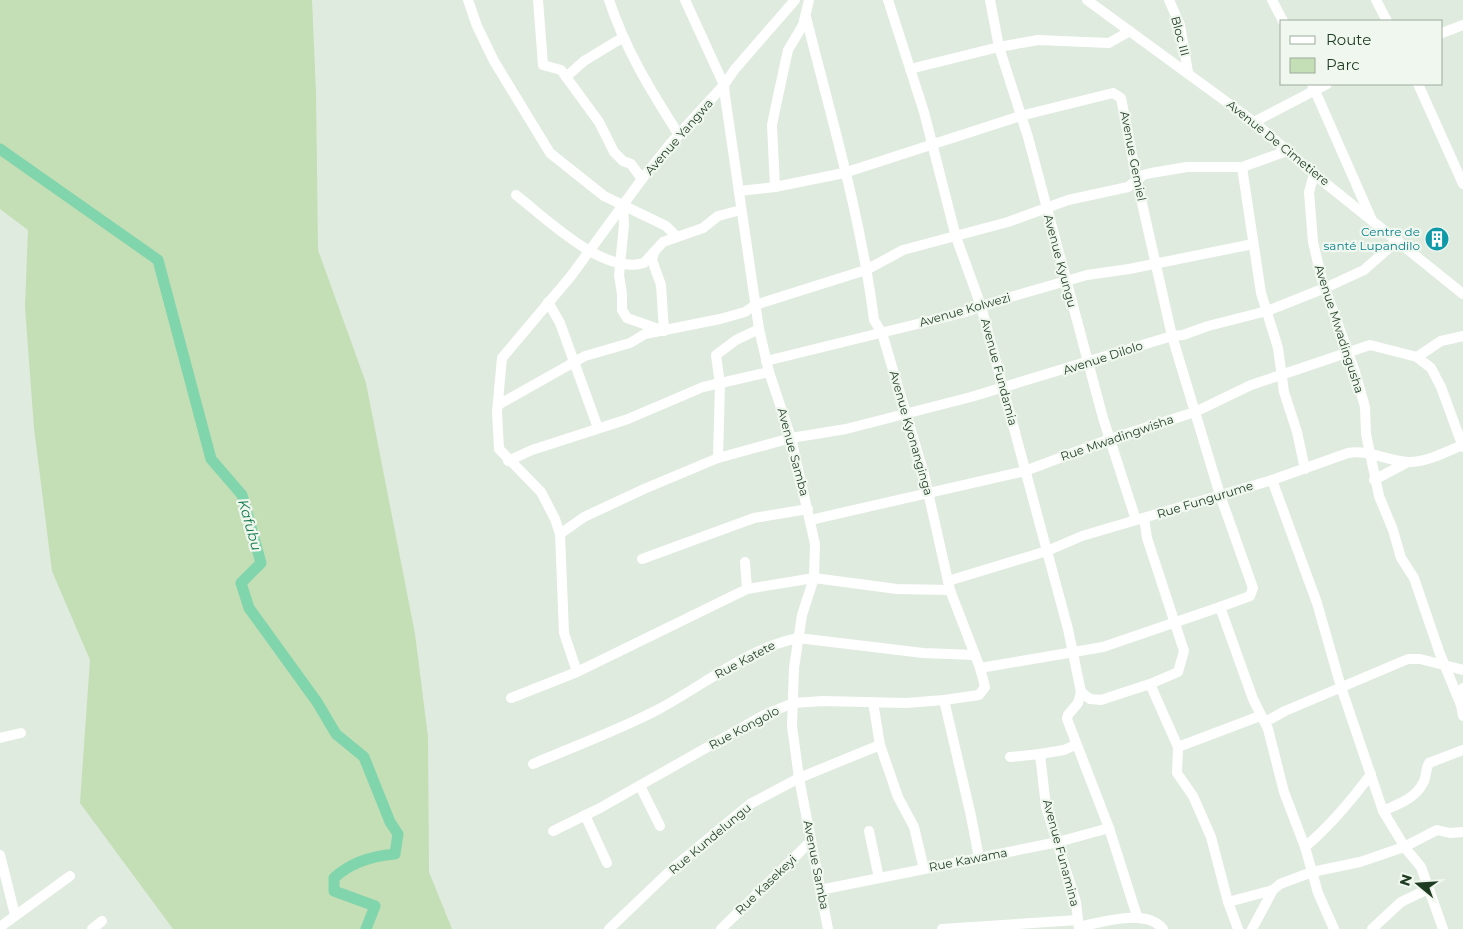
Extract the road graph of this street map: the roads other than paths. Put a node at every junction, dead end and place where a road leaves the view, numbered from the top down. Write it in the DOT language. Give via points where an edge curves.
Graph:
graph roads {
  1 [pos="468,0"];
  2 [pos="538,0"];
  3 [pos="609,0"];
  4 [pos="685,0"];
  5 [pos="795,0"];
  6 [pos="809,0"];
  7 [pos="888,0"];
  8 [pos="990,0"];
  9 [pos="1087,0"];
  10 [pos="1169,0"];
  11 [pos="1272,0"];
  12 [pos="1376,0"];
  13 [pos="806,16"];
  14 [pos="1282,20"];
  15 [pos="1386,20"];
  16 [pos="1463,25"];
  17 [pos="1130,31"];
  18 [pos="1443,33"];
  19 [pos="622,38"];
  20 [pos="999,47"];
  21 [pos="910,69"];
  22 [pos="1188,72"];
  23 [pos="566,78"];
  24 [pos="1418,85"];
  25 [pos="724,86"];
  26 [pos="1313,87"];
  27 [pos="1020,116"];
  28 [pos="1254,122"];
  29 [pos="679,135"];
  30 [pos="931,146"];
  31 [pos="1287,151"];
  32 [pos="631,164"];
  33 [pos="654,164"];
  34 [pos="1242,167"];
  35 [pos="844,173"];
  36 [pos="1314,174"];
  37 [pos="642,179"];
  38 [pos="1137,181"];
  39 [pos="1463,184"];
  40 [pos="775,187"];
  41 [pos="739,191"];
  42 [pos="516,195"];
  43 [pos="623,206"];
  44 [pos="1046,207"];
  45 [pos="741,210"];
  46 [pos="1372,219"];
  47 [pos="676,236"];
  48 [pos="956,237"];
  49 [pos="1398,240"];
  50 [pos="1253,244"];
  51 [pos="589,251"];
  52 [pos="654,252"];
  53 [pos="620,263"];
  54 [pos="1157,263"];
  55 [pos="866,270"];
  56 [pos="1067,282"];
  57 [pos="1325,288"];
  58 [pos="1463,294"];
  59 [pos="548,302"];
  60 [pos="755,305"];
  61 [pos="981,306"];
  62 [pos="1267,311"];
  63 [pos="758,329"];
  64 [pos="664,331"];
  65 [pos="882,333"];
  66 [pos="1172,336"];
  67 [pos="1463,336"];
  68 [pos="1349,354"];
  69 [pos="1417,357"];
  70 [pos="1088,362"];
  71 [pos="573,363"];
  72 [pos="768,367"];
  73 [pos="1282,374"];
  74 [pos="720,384"];
  75 [pos="1003,386"];
  76 [pos="498,405"];
  77 [pos="1195,412"];
  78 [pos="905,414"];
  79 [pos="598,428"];
  80 [pos="791,438"];
  81 [pos="1110,439"];
  82 [pos="1463,445"];
  83 [pos="1370,454"];
  84 [pos="718,458"];
  85 [pos="508,460"];
  86 [pos="1408,462"];
  87 [pos="1305,468"];
  88 [pos="1025,471"];
  89 [pos="1272,480"];
  90 [pos="1374,480"];
  91 [pos="929,492"];
  92 [pos="1220,495"];
  93 [pos="808,509"];
  94 [pos="1140,519"];
  95 [pos="810,520"];
  96 [pos="560,534"];
  97 [pos="1047,551"];
  98 [pos="642,559"];
  99 [pos="745,562"];
  100 [pos="814,578"];
  101 [pos="949,586"];
  102 [pos="747,590"];
  103 [pos="1220,607"];
  104 [pos="1175,622"];
  105 [pos="798,638"];
  106 [pos="1072,652"];
  107 [pos="975,655"];
  108 [pos="1446,665"];
  109 [pos="980,668"];
  110 [pos="1463,670"];
  111 [pos="576,672"];
  112 [pos="1150,684"];
  113 [pos="1341,687"];
  114 [pos="1463,688"];
  115 [pos="983,692"];
  116 [pos="1081,692"];
  117 [pos="511,698"];
  118 [pos="944,700"];
  119 [pos="873,702"];
  120 [pos="792,703"];
  121 [pos="1462,704"];
  122 [pos="1463,716"];
  123 [pos="1263,719"];
  124 [pos="21,733"];
  125 [pos="0,738"];
  126 [pos="1075,745"];
  127 [pos="880,746"];
  128 [pos="1178,747"];
  129 [pos="1463,750"];
  130 [pos="1040,754"];
  131 [pos="1010,757"];
  132 [pos="533,764"];
  133 [pos="1371,774"];
  134 [pos="799,778"];
  135 [pos="640,786"];
  136 [pos="1383,811"];
  137 [pos="585,815"];
  138 [pos="660,826"];
  139 [pos="1110,830"];
  140 [pos="553,831"];
  141 [pos="869,831"];
  142 [pos="1463,832"];
  143 [pos="812,841"];
  144 [pos="1058,842"];
  145 [pos="1305,847"];
  146 [pos="1404,847"];
  147 [pos="0,855"];
  148 [pos="979,858"];
  149 [pos="607,863"];
  150 [pos="924,869"];
  151 [pos="1312,872"];
  152 [pos="70,876"];
  153 [pos="879,878"];
  154 [pos="1428,889"];
  155 [pos="820,890"];
  156 [pos="1273,890"];
  157 [pos="1228,902"];
  158 [pos="15,915"];
  159 [pos="1137,916"];
  160 [pos="102,921"];
  161 [pos="1078,925"];
  162 [pos="1027,926"];
  163 [pos="0,927"];
  164 [pos="976,927"];
  165 [pos="92,929"];
  166 [pos="609,929"];
  167 [pos="721,929"];
  168 [pos="828,929"];
  169 [pos="942,929"];
  170 [pos="1163,929"];
  171 [pos="1238,929"];
  172 [pos="1252,929"];
  173 [pos="1334,929"];
  174 [pos="1372,929"];
  175 [pos="1442,929"];
  1 -- 43 [label="street" via="494,61 544,147 604,196"];
  2 -- 23 [label="street, Avenue Yangwa" via="541,61 543,65 561,70"];
  3 -- 19 [label="street"];
  4 -- 25 [label="street, Avenue Samba"];
  5 -- 25 [label="street"];
  6 -- 13 [label="street"];
  7 -- 21 [label="street, Avenue Fundamia"];
  8 -- 20 [label="street, Avenue Kyungu"];
  9 -- 17 [label="street, Avenue De Cimetiere"];
  10 -- 22 [label="street, Bloc III" via="1180,25"];
  11 -- 14 [label="street"];
  12 -- 15 [label="street"];
  13 -- 35 [label="street, Avenue Kyonanginga"];
  13 -- 40 [label="street" via="788,50 775,110 772,138"];
  16 -- 18 [label="street"];
  17 -- 20 [label="street" via="1109,43 1038,40"];
  17 -- 22 [label="street, Avenue De Cimetiere"];
  19 -- 23 [label="street" via="584,61"];
  19 -- 29 [label="street"];
  20 -- 21 [label="street"];
  20 -- 27 [label="street, Avenue Kyungu"];
  21 -- 30 [label="street, Avenue Fundamia"];
  22 -- 28 [label="street, Avenue De Cimetiere"];
  23 -- 32 [label="street, Avenue Yangwa" via="599,122 614,152"];
  24 -- 39 [label="street"];
  25 -- 29 [label="street, Avenue Yangwa"];
  25 -- 41 [label="street, Avenue Samba"];
  26 -- 28 [label="street"];
  26 -- 46 [label="street"];
  27 -- 30 [label="street, Avenue Gemiel"];
  27 -- 38 [label="street, Avenue Gemiel" via="1061,104 1118,94 1123,105"];
  27 -- 44 [label="street, Avenue Kyungu"];
  28 -- 31 [label="street, Avenue De Cimetiere"];
  29 -- 33 [label="street, Avenue Yangwa"];
  30 -- 35 [label="street, Avenue Gemiel"];
  30 -- 48 [label="street, Avenue Fundamia"];
  31 -- 34 [label="street"];
  31 -- 36 [label="street, Avenue De Cimetiere"];
  32 -- 33 [label="street"];
  32 -- 37 [label="street, Avenue Yangwa"];
  33 -- 37 [label="street, Avenue Yangwa"];
  34 -- 38 [label="street" via="1167,169"];
  34 -- 50 [label="street"];
  35 -- 40 [label="street, Avenue Gemiel"];
  35 -- 55 [label="street, Avenue Kyonanginga" via="859,225"];
  36 -- 46 [label="street, Avenue De Cimetiere"];
  36 -- 57 [label="street, Avenue Mwadingusha" via="1309,205 1313,242"];
  37 -- 43 [label="street"];
  38 -- 44 [label="street" via="1128,187"];
  38 -- 54 [label="street, Avenue Gemiel"];
  40 -- 41 [label="street, Avenue Gemiel"];
  41 -- 45 [label="street, Avenue Samba"];
  42 -- 51 [label="street"];
  43 -- 47 [label="street" via="666,226"];
  43 -- 51 [label="street"];
  43 -- 53 [label="street"];
  44 -- 48 [label="street"];
  44 -- 56 [label="street, Avenue Kyungu"];
  45 -- 47 [label="street" via="718,216 702,228"];
  45 -- 60 [label="street, Avenue Samba"];
  46 -- 49 [label="street, Avenue De Cimetiere"];
  47 -- 52 [label="street" via="663,242"];
  48 -- 55 [label="street" via="903,250"];
  48 -- 61 [label="street, Avenue Fundamia"];
  49 -- 57 [label="street, Avenue Dilolo" via="1364,270"];
  49 -- 58 [label="street, Avenue De Cimetiere"];
  50 -- 54 [label="street, Avenue Kolwezi"];
  50 -- 62 [label="street"];
  51 -- 53 [label="street" via="600,258"];
  51 -- 59 [label="street"];
  52 -- 53 [label="street" via="644,263"];
  52 -- 64 [label="street" via="652,260 661,286"];
  53 -- 64 [label="street" via="624,317"];
  54 -- 56 [label="street, Avenue Kolwezi" via="1087,275"];
  54 -- 66 [label="street, Avenue Gemiel"];
  55 -- 60 [label="street"];
  55 -- 65 [label="street, Avenue Kyonanginga" via="874,320"];
  56 -- 61 [label="street, Avenue Kolwezi"];
  56 -- 70 [label="street, Avenue Kyungu"];
  57 -- 62 [label="street, Avenue Dilolo"];
  57 -- 68 [label="street, Avenue Mwadingusha"];
  59 -- 71 [label="street" via="560,323"];
  59 -- 76 [label="street" via="502,358"];
  60 -- 63 [label="street, Avenue Samba"];
  60 -- 64 [label="street" via="720,320"];
  61 -- 65 [label="street, Avenue Kolwezi"];
  61 -- 75 [label="street, Avenue Fundamia"];
  62 -- 66 [label="street, Avenue Dilolo"];
  62 -- 73 [label="street"];
  63 -- 72 [label="street, Avenue Samba"];
  63 -- 74 [label="street" via="716,355"];
  64 -- 71 [label="street" via="645,334 630,343 585,356"];
  65 -- 72 [label="street, Avenue Kolwezi"];
  65 -- 78 [label="street, Avenue Kyonanginga"];
  66 -- 70 [label="street, Avenue Dilolo"];
  66 -- 77 [label="street, Avenue Gemiel"];
  67 -- 69 [label="street" via="1441,341"];
  68 -- 69 [label="street, Rue Mwadingwisha" via="1370,345"];
  68 -- 73 [label="street, Rue Mwadingwisha"];
  68 -- 83 [label="street, Avenue Mwadingusha" via="1365,407"];
  69 -- 82 [label="street" via="1431,368 1437,378"];
  70 -- 75 [label="street, Avenue Dilolo"];
  70 -- 81 [label="street, Avenue Kyungu"];
  71 -- 76 [label="street"];
  71 -- 79 [label="street"];
  72 -- 74 [label="street, Avenue Kolwezi"];
  72 -- 80 [label="street, Avenue Samba"];
  73 -- 77 [label="street, Rue Mwadingwisha"];
  73 -- 87 [label="street"];
  74 -- 79 [label="street, Avenue Kolwezi" via="703,387 628,419"];
  74 -- 84 [label="street"];
  75 -- 78 [label="street, Avenue Dilolo"];
  75 -- 88 [label="street, Avenue Fundamia"];
  76 -- 85 [label="street" via="499,449"];
  77 -- 81 [label="street, Rue Mwadingwisha"];
  77 -- 92 [label="street, Avenue Gemiel"];
  78 -- 80 [label="street, Avenue Dilolo" via="846,429"];
  78 -- 91 [label="street, Avenue Kyonanginga"];
  79 -- 85 [label="street, Avenue Kolwezi"];
  80 -- 84 [label="street, Avenue Dilolo"];
  80 -- 93 [label="street, Avenue Samba"];
  81 -- 88 [label="street, Rue Mwadingwisha"];
  81 -- 94 [label="street, Avenue Kyungu"];
  82 -- 86 [label="street, Rue Fungurume" via="1428,459"];
  83 -- 86 [label="street, Rue Fungurume"];
  83 -- 87 [label="street, Rue Fungurume" via="1348,453"];
  83 -- 90 [label="street, Avenue Mwadingusha"];
  84 -- 96 [label="street, Avenue Dilolo" via="584,517"];
  85 -- 96 [label="street" via="544,496"];
  86 -- 90 [label="street"];
  87 -- 89 [label="street, Rue Fungurume"];
  88 -- 91 [label="street, Rue Mwadingwisha"];
  88 -- 97 [label="street, Avenue Fundamia"];
  89 -- 92 [label="street, Rue Fungurume"];
  89 -- 113 [label="street" via="1317,603"];
  90 -- 108 [label="street, Avenue Mwadingusha" via="1397,548 1414,578"];
  91 -- 95 [label="street, Rue Mwadingwisha"];
  91 -- 101 [label="street, Avenue Kyonanginga"];
  92 -- 94 [label="street, Rue Fungurume"];
  92 -- 103 [label="street, Avenue Gemiel" via="1253,588 1250,596"];
  93 -- 95 [label="street, Avenue Samba"];
  93 -- 98 [label="street" via="754,518"];
  94 -- 97 [label="street, Rue Fungurume" via="1082,536"];
  94 -- 104 [label="street, Avenue Kyungu"];
  95 -- 100 [label="street, Avenue Samba" via="815,544"];
  96 -- 111 [label="street" via="564,633"];
  97 -- 101 [label="street, Rue Fungurume"];
  97 -- 106 [label="street, Avenue Fundamia"];
  99 -- 102 [label="street"];
  100 -- 101 [label="street, Rue Fungurume" via="897,589"];
  100 -- 102 [label="street, Rue Fungurume"];
  100 -- 105 [label="street, Avenue Samba"];
  101 -- 107 [label="street, Avenue Kyonanginga"];
  102 -- 111 [label="street"];
  103 -- 104 [label="street"];
  103 -- 123 [label="street"];
  104 -- 106 [label="street" via="1103,647"];
  104 -- 112 [label="street, Avenue Kyungu" via="1184,651 1181,667 1173,676"];
  105 -- 107 [label="street, Rue Katete" via="922,653"];
  105 -- 120 [label="street, Avenue Samba"];
  105 -- 132 [label="street, Rue Katete" via="760,650 658,710"];
  106 -- 109 [label="street"];
  106 -- 116 [label="street, Avenue Fundamia"];
  107 -- 109 [label="street, Avenue Kyonanginga"];
  108 -- 110 [label="street"];
  108 -- 113 [label="street" via="1408,659"];
  108 -- 121 [label="street, Avenue Mwadingusha"];
  109 -- 115 [label="street, Avenue Kyonanginga" via="985,687"];
  111 -- 117 [label="street"];
  112 -- 116 [label="street, Avenue Kyungu" via="1101,700 1090,699"];
  112 -- 128 [label="street"];
  113 -- 123 [label="street"];
  113 -- 133 [label="street"];
  114 -- 121 [label="street"];
  115 -- 118 [label="street, Rue Kongolo"];
  116 -- 126 [label="street" via="1067,720"];
  118 -- 119 [label="street, Rue Kongolo"];
  118 -- 148 [label="street"];
  119 -- 120 [label="street, Rue Kongolo"];
  119 -- 127 [label="street"];
  120 -- 134 [label="street, Avenue Samba"];
  120 -- 135 [label="street, Rue Kongolo" via="764,715"];
  121 -- 122 [label="street"];
  123 -- 128 [label="street"];
  123 -- 145 [label="street" via="1284,792"];
  124 -- 125 [label="street"];
  126 -- 130 [label="street"];
  126 -- 139 [label="street"];
  127 -- 134 [label="street, Rue Kundelungu"];
  127 -- 150 [label="street" via="898,797 914,827"];
  128 -- 157 [label="street" via="1177,773 1193,796 1208,829"];
  129 -- 136 [label="street" via="1429,764 1420,789 1412,797"];
  130 -- 131 [label="street"];
  130 -- 144 [label="street, Avenue Funamina" via="1046,806"];
  133 -- 136 [label="street"];
  133 -- 145 [label="street" via="1341,812"];
  134 -- 143 [label="street, Avenue Samba"];
  134 -- 166 [label="street, Rue Kundelungu" via="750,804 674,867"];
  135 -- 137 [label="street, Rue Kongolo"];
  135 -- 138 [label="street"];
  136 -- 146 [label="street"];
  137 -- 140 [label="street, Rue Kongolo"];
  137 -- 149 [label="street"];
  139 -- 144 [label="street, Rue Kawama"];
  139 -- 159 [label="street"];
  141 -- 153 [label="street"];
  142 -- 146 [label="street" via="1437,830"];
  143 -- 155 [label="street, Avenue Samba"];
  143 -- 167 [label="street, Rue Kasekeyi"];
  144 -- 148 [label="street, Rue Kawama"];
  144 -- 161 [label="street, Avenue Funamina" via="1076,902"];
  145 -- 151 [label="street"];
  146 -- 151 [label="street" via="1360,862"];
  146 -- 154 [label="street" via="1421,867"];
  147 -- 158 [label="street"];
  148 -- 150 [label="street, Rue Kawama"];
  150 -- 153 [label="street, Rue Kawama"];
  151 -- 156 [label="street" via="1280,884"];
  151 -- 173 [label="street"];
  152 -- 158 [label="street"];
  153 -- 155 [label="street, Rue Kawama"];
  154 -- 174 [label="street" via="1401,902"];
  154 -- 175 [label="street"];
  155 -- 168 [label="street, Avenue Samba"];
  156 -- 157 [label="street"];
  156 -- 172 [label="street"];
  157 -- 171 [label="street"];
  158 -- 163 [label="street"];
  159 -- 161 [label="street"];
  159 -- 170 [label="street"];
  160 -- 165 [label="street"];
  161 -- 162 [label="street"];
  162 -- 164 [label="street"];
  164 -- 169 [label="street"];
}
